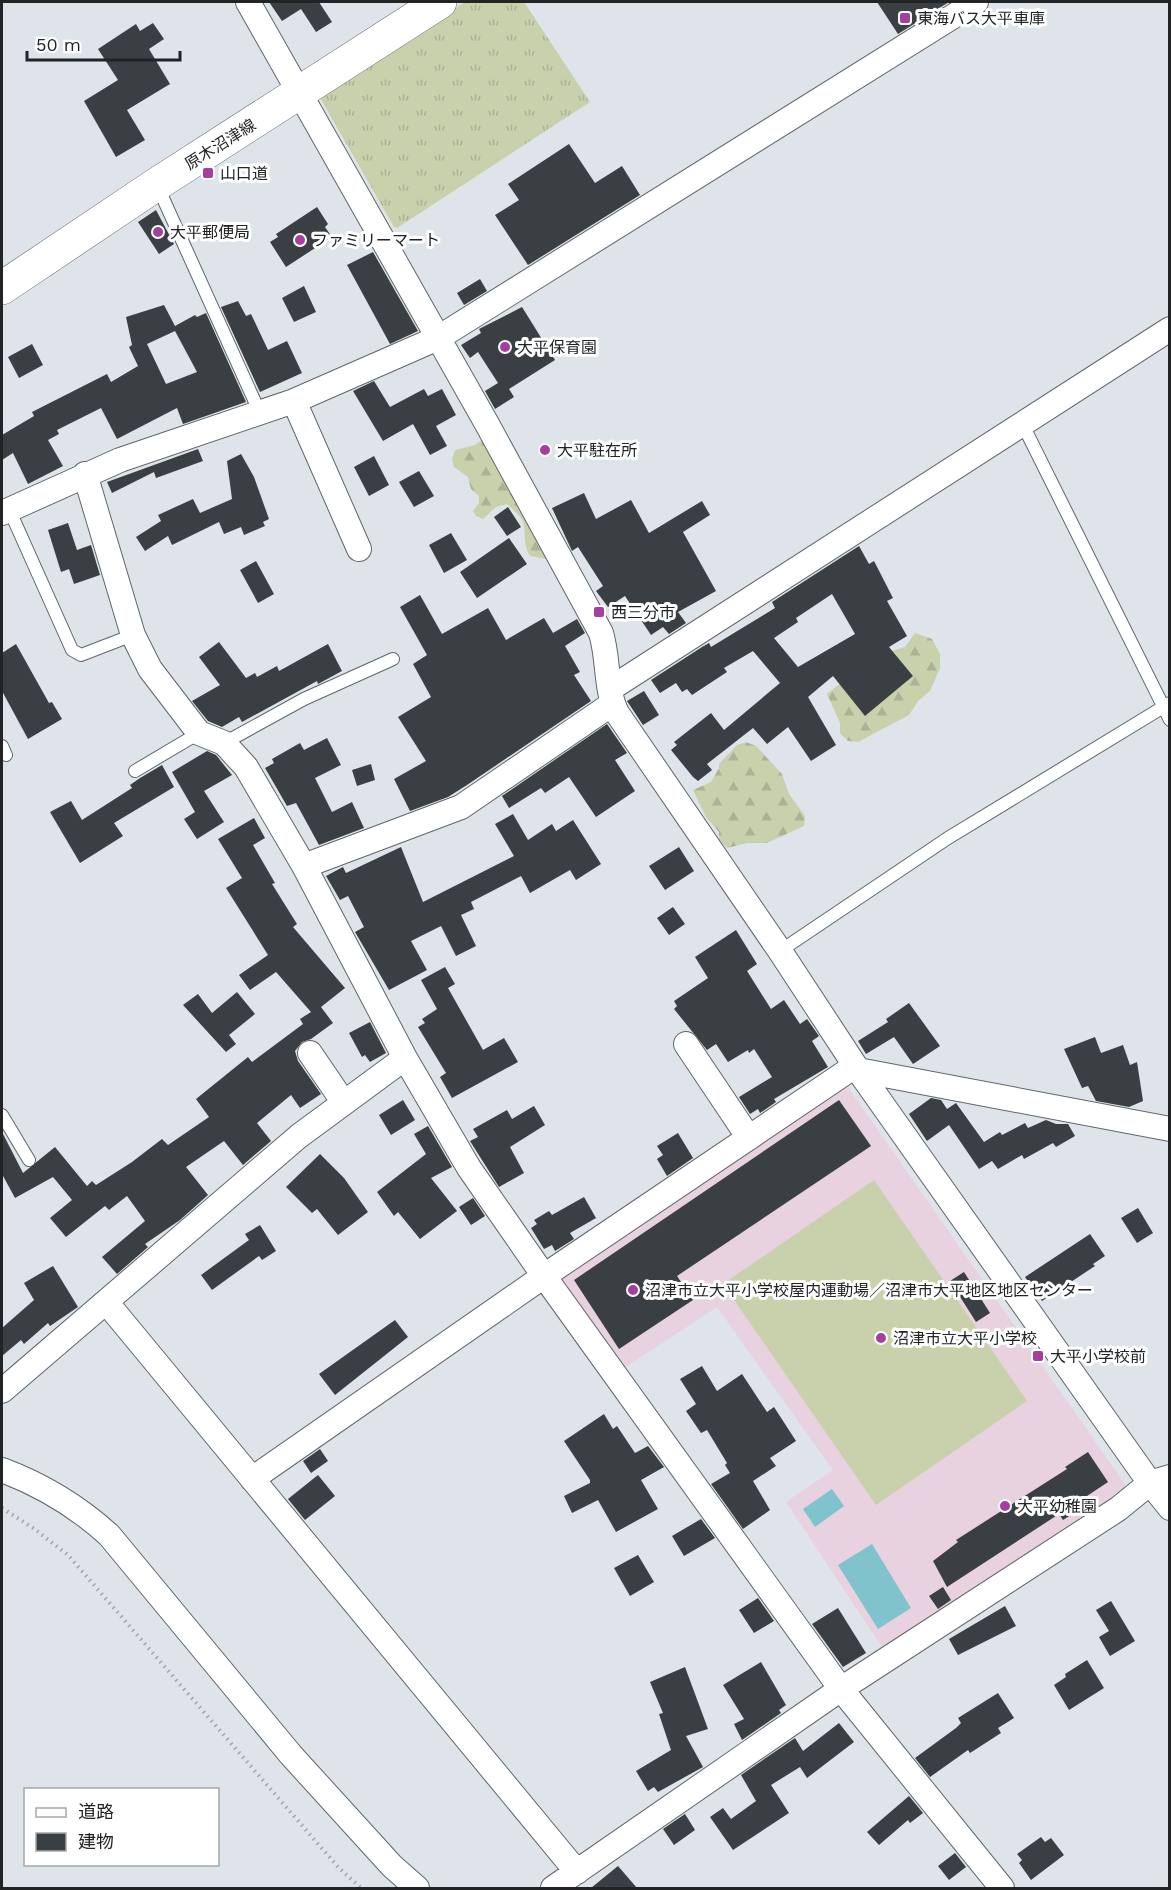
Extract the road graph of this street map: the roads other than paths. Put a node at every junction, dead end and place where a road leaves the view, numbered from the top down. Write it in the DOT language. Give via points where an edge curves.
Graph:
graph roads {
  1 [pos="248,2"];
  2 [pos="440,2"];
  3 [pos="976,2"];
  4 [pos="299,94"];
  5 [pos="157,184"];
  6 [pos="2,288"];
  7 [pos="1170,329"];
  8 [pos="438,338"];
  9 [pos="294,401"];
  10 [pos="260,413"];
  11 [pos="1022,423"];
  12 [pos="85,474"];
  13 [pos="5,511"];
  14 [pos="359,549"];
  15 [pos="133,635"];
  16 [pos="393,659"];
  17 [pos="611,696"];
  18 [pos="1166,705"];
  19 [pos="1170,720"];
  20 [pos="199,733"];
  21 [pos="225,743"];
  22 [pos="135,771"];
  23 [pos="304,867"];
  24 [pos="780,951"];
  25 [pos="686,1044"];
  26 [pos="310,1053"];
  27 [pos="405,1058"];
  28 [pos="856,1068"];
  29 [pos="344,1103"];
  30 [pos="2,1115"];
  31 [pos="1170,1129"];
  32 [pos="749,1138"];
  33 [pos="29,1160"];
  34 [pos="544,1276"];
  35 [pos="107,1303"];
  36 [pos="2,1391"];
  37 [pos="2,1470"];
  38 [pos="252,1479"];
  39 [pos="1160,1480"];
  40 [pos="1170,1508"];
  41 [pos="841,1689"];
  42 [pos="577,1872"];
  43 [pos="417,1888"];
  44 [pos="553,1888"];
  45 [pos="1002,1888"];
  1 -- 4 [label="street"];
  2 -- 4 [label="main road, 原木沼津線"];
  3 -- 8 [label="street"];
  4 -- 5 [label="main road, 原木沼津線"];
  4 -- 8 [label="street"];
  5 -- 6 [label="main road, 原木沼津線"];
  5 -- 10 [label="lane"];
  7 -- 11 [label="street"];
  8 -- 9 [label="street"];
  8 -- 17 [label="street" via="601,633"];
  9 -- 10 [label="street"];
  9 -- 14 [label="street"];
  10 -- 12 [label="street"];
  11 -- 17 [label="street"];
  11 -- 18 [label="lane"];
  12 -- 13 [label="street"];
  12 -- 15 [label="street"];
  13 -- 15 [label="lane" via="72,650 81,655"];
  15 -- 20 [label="street" via="150,669"];
  16 -- 21 [label="lane" via="304,699"];
  17 -- 23 [label="street" via="461,807"];
  17 -- 24 [label="street"];
  18 -- 19 [label="lane"];
  18 -- 24 [label="lane" via="948,838"];
  20 -- 21 [label="street"];
  20 -- 22 [label="lane"];
  21 -- 23 [label="street" via="246,767"];
  23 -- 27 [label="street"];
  24 -- 28 [label="street"];
  25 -- 32 [label="street"];
  26 -- 29 [label="street"];
  27 -- 29 [label="street"];
  27 -- 34 [label="street" via="470,1167"];
  28 -- 31 [label="street"];
  28 -- 32 [label="street"];
  28 -- 39 [label="street"];
  29 -- 35 [label="street" via="299,1136"];
  30 -- 33 [label="lane"];
  32 -- 34 [label="street"];
  34 -- 38 [label="street"];
  34 -- 41 [label="street"];
  35 -- 36 [label="street"];
  35 -- 38 [label="street"];
  37 -- 43 [label="street" via="60,1497 109,1535 291,1755 392,1866"];
  38 -- 42 [label="street"];
  39 -- 40 [label="street"];
  39 -- 41 [label="street"];
  41 -- 42 [label="street"];
  41 -- 45 [label="street"];
  42 -- 44 [label="street"];
}
